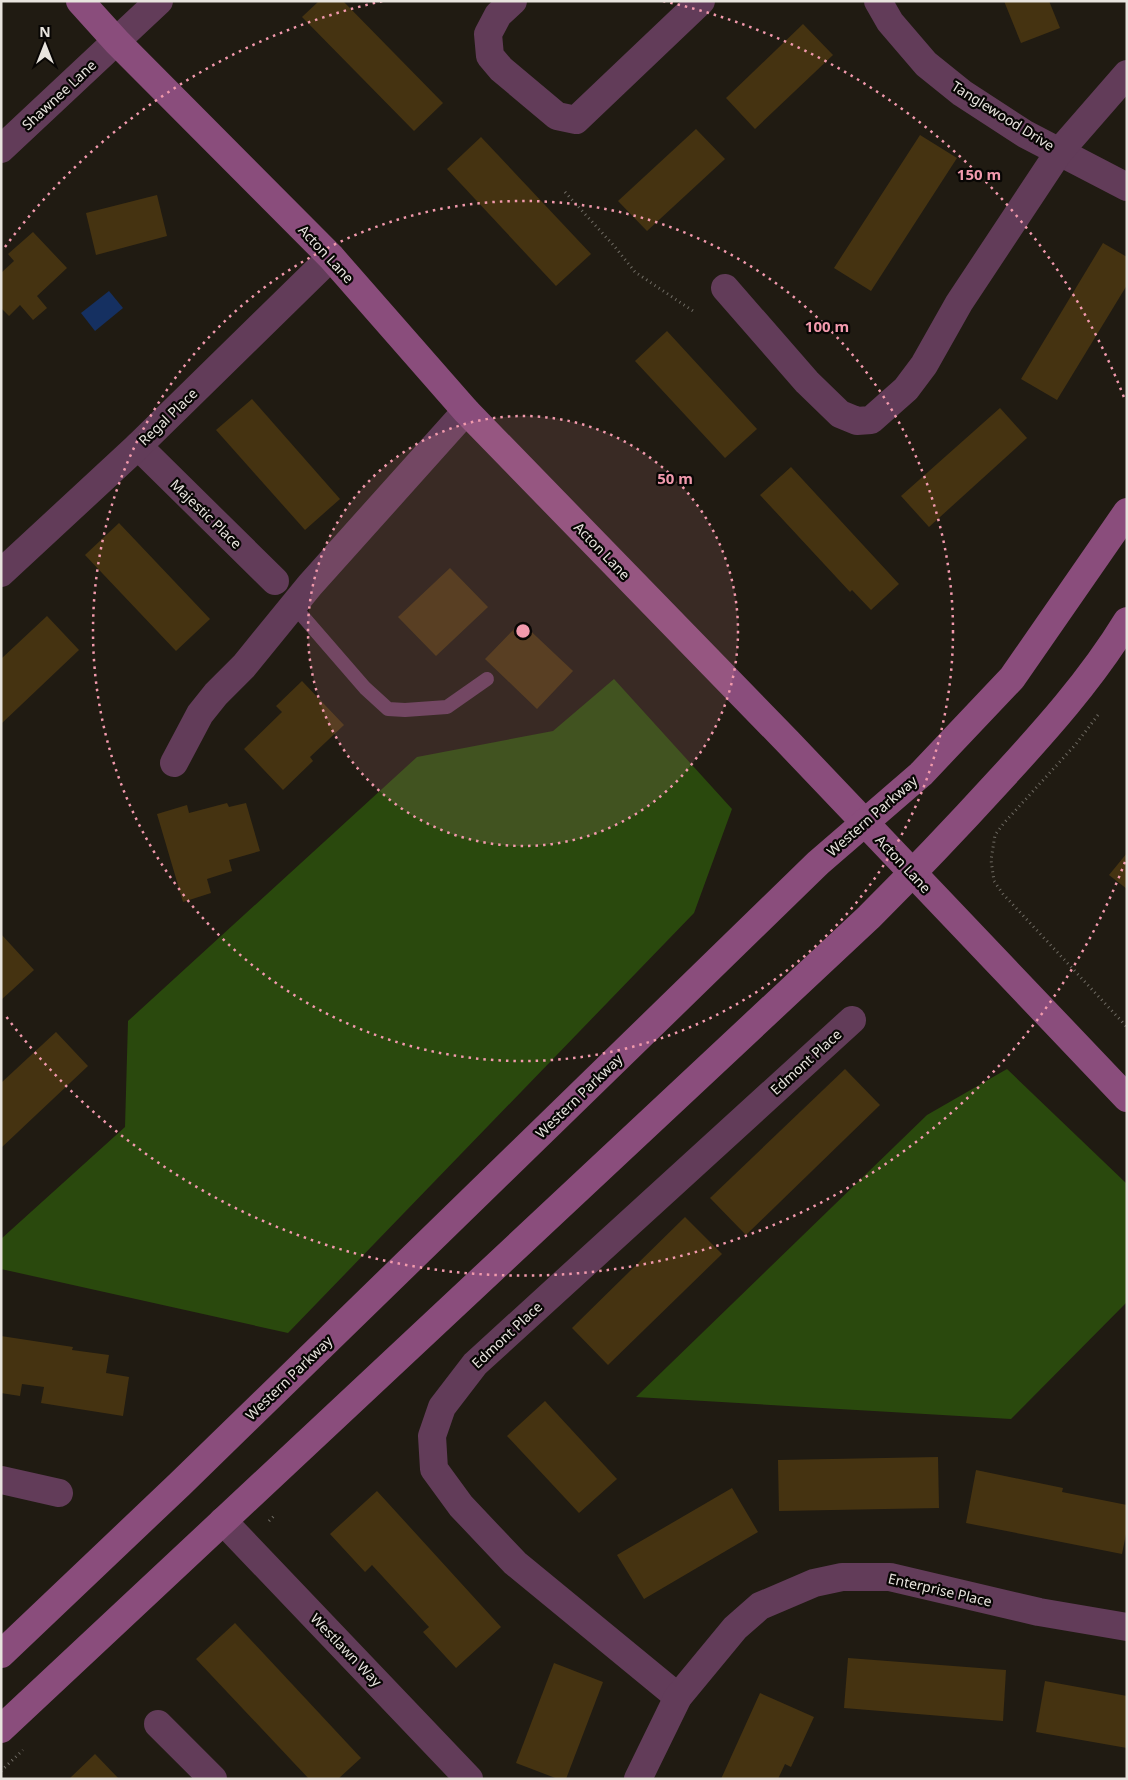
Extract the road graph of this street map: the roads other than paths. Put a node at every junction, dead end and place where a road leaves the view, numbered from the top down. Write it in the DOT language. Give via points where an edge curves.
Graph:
graph roads {
  1 [pos="80,1"];
  2 [pos="159,1"];
  3 [pos="513,1"];
  4 [pos="878,1"];
  5 [pos="688,6"];
  6 [pos="117,42"];
  7 [pos="1127,74"];
  8 [pos="1,149"];
  9 [pos="1059,152"];
  10 [pos="1127,187"];
  11 [pos="331,257"];
  12 [pos="725,288"];
  13 [pos="466,411"];
  14 [pos="138,446"];
  15 [pos="1127,512"];
  16 [pos="1,573"];
  17 [pos="275,581"];
  18 [pos="293,606"];
  19 [pos="1127,621"];
  20 [pos="487,679"];
  21 [pos="174,763"];
  22 [pos="864,823"];
  23 [pos="912,874"];
  24 [pos="852,1020"];
  25 [pos="1127,1098"];
  26 [pos="1,1480"];
  27 [pos="59,1493"];
  28 [pos="223,1521"];
  29 [pos="1127,1627"];
  30 [pos="1,1654"];
  31 [pos="678,1697"];
  32 [pos="158,1724"];
  33 [pos="1,1729"];
  34 [pos="213,1779"];
  35 [pos="469,1779"];
  36 [pos="638,1779"];
  1 -- 6 [label="main road, Acton Lane"];
  2 -- 6 [label="street, Shawnee Lane"];
  3 -- 5 [label="street" via="498,15 488,34 490,56 557,116 576,120"];
  4 -- 9 [label="street, Tanglewood Drive" via="890,22 926,64 962,93"];
  6 -- 8 [label="street, Shawnee Lane"];
  6 -- 11 [label="main road, Acton Lane"];
  7 -- 9 [label="street"];
  9 -- 10 [label="street, Tanglewood Drive"];
  9 -- 12 [label="street" via="959,303 924,365 906,389 871,420 856,421 840,414 807,382"];
  11 -- 13 [label="main road, Acton Lane"];
  11 -- 14 [label="street, Regal Place"];
  13 -- 18 [label="street"];
  13 -- 22 [label="main road, Acton Lane"];
  14 -- 16 [label="street, Regal Place"];
  14 -- 17 [label="street, Majestic Place"];
  15 -- 22 [label="main road, Western Parkway" via="1012,678 921,774"];
  18 -- 20 [label="lane" via="365,688 388,709 447,707"];
  18 -- 21 [label="street" via="200,714"];
  19 -- 23 [label="main road" via="1106,655 1034,743"];
  22 -- 23 [label="main road, Acton Lane"];
  22 -- 30 [label="main road, Western Parkway" via="818,863 188,1478"];
  23 -- 25 [label="main road, Acton Lane"];
  23 -- 28 [label="main road"];
  24 -- 31 [label="street, Edmont Place" via="475,1364 442,1406 432,1436 434,1469 461,1506 515,1563"];
  26 -- 27 [label="street"];
  28 -- 33 [label="main road"];
  28 -- 35 [label="street, Westlawn Way"];
  29 -- 31 [label="street, Enterprise Place" via="1038,1612 890,1577 842,1577 814,1583 760,1606 735,1628"];
  31 -- 36 [label="street, Enterprise Place"];
  32 -- 34 [label="street"];
}
